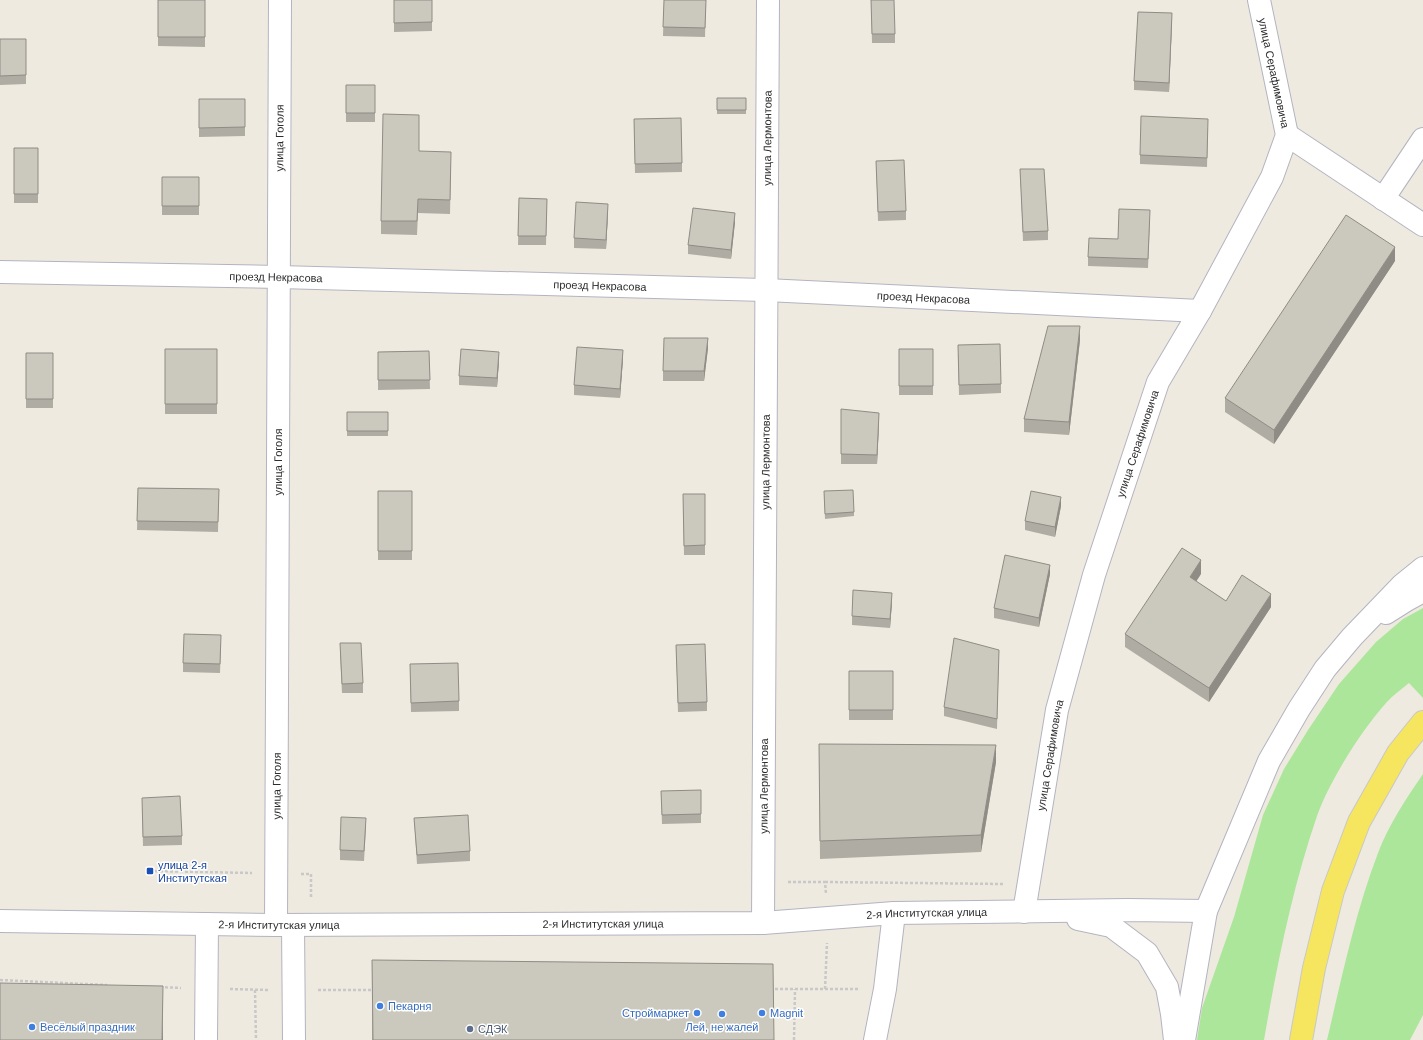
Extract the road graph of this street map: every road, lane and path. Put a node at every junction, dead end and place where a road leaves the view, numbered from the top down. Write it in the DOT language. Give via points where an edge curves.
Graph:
graph roads {
  1 [pos="280,0"];
  2 [pos="768,0"];
  3 [pos="1259,0"];
  4 [pos="1287,135"];
  5 [pos="1423,139"];
  6 [pos="1383,199"];
  7 [pos="1423,225"];
  8 [pos="0,272"];
  9 [pos="279,277"];
  10 [pos="766,290"];
  11 [pos="1200,311"];
  12 [pos="1423,568"];
  13 [pos="1423,591"];
  14 [pos="1352,637"];
  15 [pos="1423,722"];
  16 [pos="825,882"];
  17 [pos="1029,884"];
  18 [pos="1034,911"];
  19 [pos="1206,911"];
  20 [pos="894,913"];
  21 [pos="0,921"];
  22 [pos="762,923"];
  23 [pos="207,924"];
  24 [pos="284,925"];
  25 [pos="0,980"];
  26 [pos="104,985"];
  27 [pos="111,985"];
  28 [pos="154,986"];
  29 [pos="207,989"];
  30 [pos="763,989"];
  31 [pos="795,989"];
  32 [pos="885,989"];
  33 [pos="255,990"];
  34 [pos="294,990"];
  35 [pos="374,990"];
  36 [pos="104,992"];
  37 [pos="206,1040"];
  38 [pos="256,1040"];
  39 [pos="294,1040"];
  40 [pos="794,1040"];
  41 [pos="875,1040"];
  42 [pos="1175,1040"];
  43 [pos="1184,1040"];
  44 [pos="1301,1040"];
  1 -- 9 [label="street, улица Гоголя"];
  2 -- 10 [label="street, улица Лермонтова"];
  3 -- 4 [label="street, улица Серафимовича"];
  4 -- 6 [label="street"];
  4 -- 11 [label="street, улица Серафимовича" via="1272,177"];
  5 -- 6 [label="street"];
  6 -- 7 [label="street"];
  8 -- 9 [label="street, проезд Некрасова"];
  9 -- 10 [label="street, проезд Некрасова"];
  9 -- 24 [label="street, улица Гоголя"];
  10 -- 11 [label="street, проезд Некрасова"];
  10 -- 22 [label="street, улица Лермонтова"];
  11 -- 17 [label="street, улица Серафимовича" via="1158,382 1094,575 1057,710"];
  12 -- 14 [label="street" via="1402,585"];
  13 -- 14 [label="street"];
  14 -- 19 [label="street" via="1325,669 1269,762"];
  15 -- 44 [label="main road" via="1398,753 1359,822 1333,891 1314,968"];
  16 -- 17 [label="path"];
  17 -- 18 [label="street, улица Серафимовича"];
  18 -- 19 [label="street, 2-я Институтская улица"];
  18 -- 20 [label="street, 2-я Институтская улица"];
  18 -- 42 [label="street" via="1111,926 1147,953 1167,987"];
  19 -- 43 [label="street"];
  20 -- 22 [label="street, 2-я Институтская улица"];
  20 -- 32 [label="street"];
  21 -- 23 [label="street, 2-я Институтская улица"];
  22 -- 24 [label="street, 2-я Институтская улица"];
  23 -- 24 [label="street, 2-я Институтская улица"];
  23 -- 29 [label="street"];
  24 -- 34 [label="street, улица Гоголя"];
  25 -- 26 [label="path"];
  26 -- 27 [label="path"];
  26 -- 36 [label="path"];
  28 -- 29 [label="path"];
  29 -- 33 [label="path"];
  29 -- 37 [label="street"];
  30 -- 31 [label="path"];
  31 -- 32 [label="path"];
  31 -- 40 [label="path"];
  32 -- 41 [label="street"];
  33 -- 34 [label="path"];
  33 -- 38 [label="path"];
  34 -- 35 [label="path"];
  34 -- 39 [label="street, улица Гоголя"];
}
